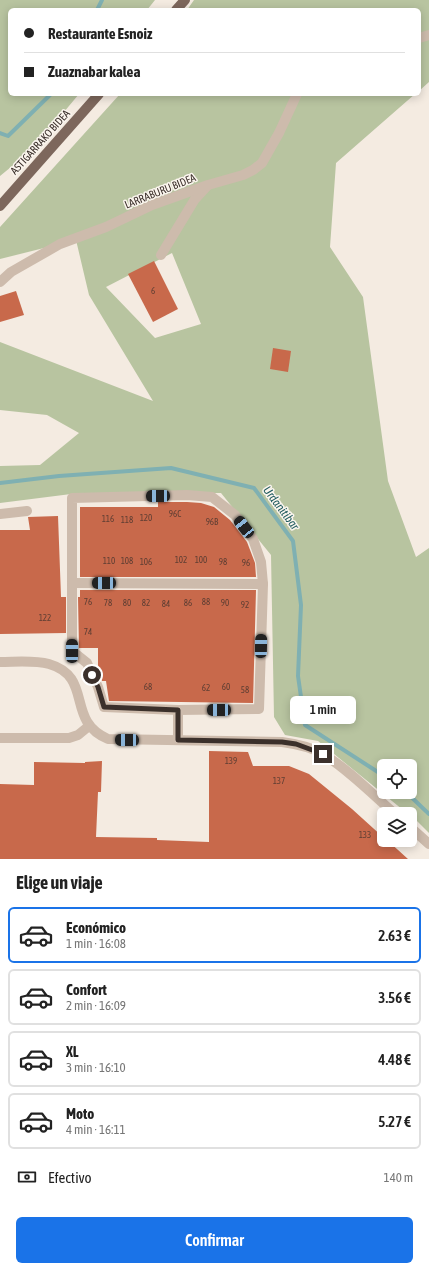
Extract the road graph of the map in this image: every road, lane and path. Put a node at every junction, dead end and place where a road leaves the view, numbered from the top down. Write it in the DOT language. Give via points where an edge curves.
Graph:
graph roads {
  1 [pos="185,0"];
  2 [pos="178,8"];
  3 [pos="97,96"];
  4 [pos="296,96"];
  5 [pos="208,185"];
  6 [pos="0,206"];
  7 [pos="161,255"];
  8 [pos="0,282"];
  9 [pos="27,511"];
  10 [pos="0,514"];
  11 [pos="72,583"];
  12 [pos="263,584"];
  13 [pos="0,662"];
  14 [pos="178,710"];
  15 [pos="87,722"];
  16 [pos="178,736"];
  17 [pos="0,738"];
  18 [pos="387,807"];
  19 [pos="417,833"];
  20 [pos="429,844"];
  1 -- 2 [label="main road"];
  3 -- 6 [label="main road, ASTIGARRAKO BIDEA"];
  4 -- 5 [label="street, LARRABURU BIDEA" via="262,163 243,175"];
  5 -- 7 [label="street" via="195,199"];
  5 -- 8 [label="street, LARRABURU BIDEA" via="152,205 106,227 60,244 11,272"];
  9 -- 10 [label="street"];
  11 -- 12 [label="street"];
  11 -- 12 [label="street" via="72,498 187,495 212,497 235,515 254,539 261,562"];
  11 -- 14 [label="street" via="72,651 87,663 104,707"];
  12 -- 14 [label="street" via="259,709"];
  13 -- 15 [label="street" via="40,662 50,664 67,674 77,690"];
  14 -- 16 [label="street"];
  15 -- 16 [label="street" via="94,731 108,739"];
  15 -- 17 [label="street" via="78,735 69,738"];
  16 -- 18 [label="street" via="282,742 310,748 335,762"];
  19 -- 20 [label="street"];
}
